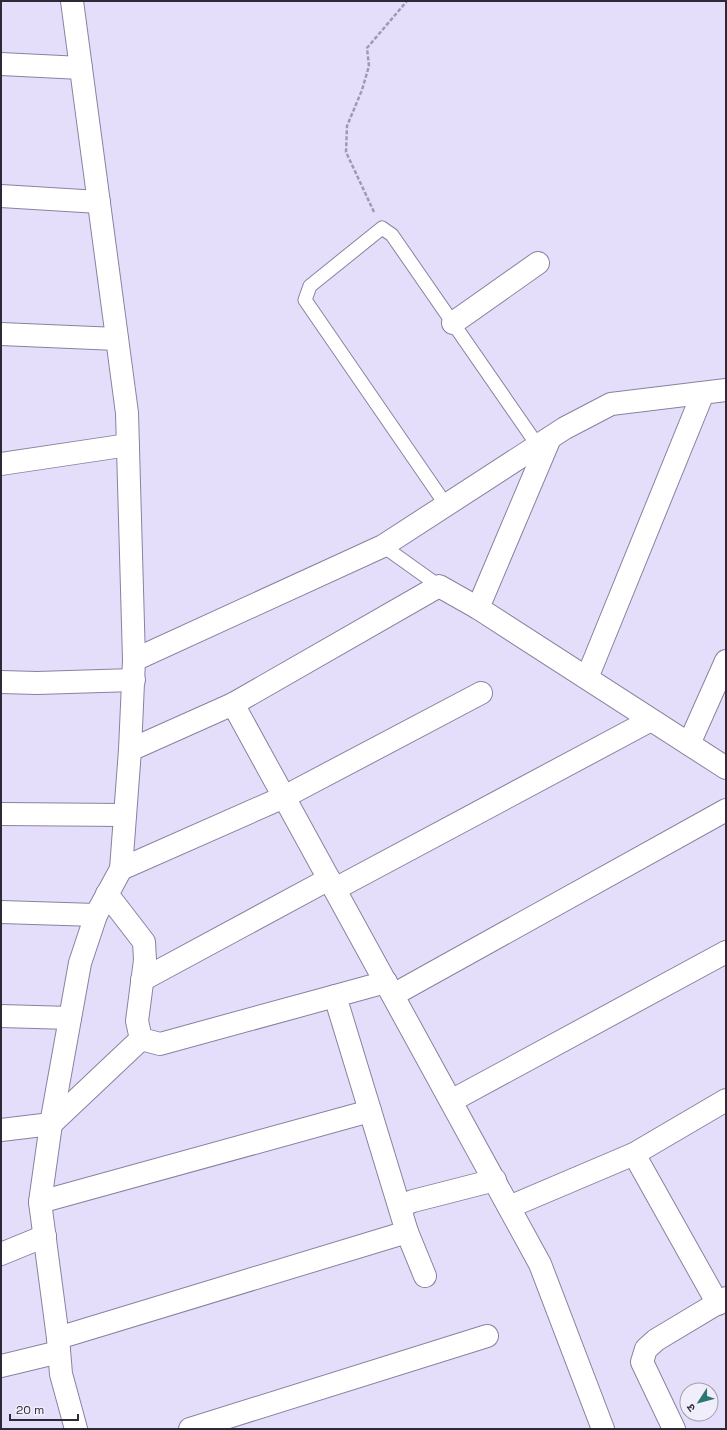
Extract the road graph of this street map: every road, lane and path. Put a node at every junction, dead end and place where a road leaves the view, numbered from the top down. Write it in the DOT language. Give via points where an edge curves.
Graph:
graph roads {
  1 [pos="72,1"];
  2 [pos="407,1"];
  3 [pos="1,64"];
  4 [pos="81,68"];
  5 [pos="1,196"];
  6 [pos="99,202"];
  7 [pos="382,228"];
  8 [pos="538,264"];
  9 [pos="453,323"];
  10 [pos="1,334"];
  11 [pos="117,339"];
  12 [pos="726,390"];
  13 [pos="703,393"];
  14 [pos="544,442"];
  15 [pos="128,445"];
  16 [pos="1,464"];
  17 [pos="446,505"];
  18 [pos="383,546"];
  19 [pos="439,586"];
  20 [pos="478,608"];
  21 [pos="726,661"];
  22 [pos="134,670"];
  23 [pos="586,678"];
  24 [pos="1,682"];
  25 [pos="482,693"];
  26 [pos="233,704"];
  27 [pos="651,720"];
  28 [pos="689,744"];
  29 [pos="130,750"];
  30 [pos="726,768"];
  31 [pos="284,797"];
  32 [pos="726,810"];
  33 [pos="1,814"];
  34 [pos="125,815"];
  35 [pos="121,869"];
  36 [pos="332,884"];
  37 [pos="107,894"];
  38 [pos="1,912"];
  39 [pos="96,915"];
  40 [pos="726,952"];
  41 [pos="142,980"];
  42 [pos="389,989"];
  43 [pos="335,996"];
  44 [pos="1,1016"];
  45 [pos="70,1018"];
  46 [pos="141,1039"];
  47 [pos="726,1100"];
  48 [pos="451,1101"];
  49 [pos="370,1111"];
  50 [pos="51,1124"];
  51 [pos="1,1130"];
  52 [pos="634,1154"];
  53 [pos="495,1180"];
  54 [pos="40,1202"];
  55 [pos="400,1206"];
  56 [pos="509,1207"];
  57 [pos="407,1232"];
  58 [pos="45,1236"];
  59 [pos="1,1254"];
  60 [pos="424,1276"];
  61 [pos="722,1301"];
  62 [pos="487,1336"];
  63 [pos="58,1345"];
  64 [pos="1,1366"];
  65 [pos="76,1429"];
  66 [pos="190,1429"];
  67 [pos="602,1429"];
  68 [pos="674,1429"];
  1 -- 4 [label="street"];
  2 -- 7 [label="path" via="367,48 369,66 347,126 346,152"];
  3 -- 4 [label="street"];
  4 -- 6 [label="street"];
  5 -- 6 [label="street"];
  6 -- 11 [label="street"];
  7 -- 9 [label="lane" via="392,235"];
  7 -- 17 [label="lane" via="310,286 304,300"];
  8 -- 9 [label="street"];
  9 -- 14 [label="lane"];
  10 -- 11 [label="street"];
  11 -- 15 [label="street" via="127,413"];
  12 -- 13 [label="street"];
  13 -- 14 [label="street" via="611,404"];
  13 -- 23 [label="street"];
  14 -- 17 [label="street"];
  14 -- 20 [label="street"];
  15 -- 16 [label="street"];
  15 -- 22 [label="street"];
  17 -- 18 [label="street"];
  18 -- 19 [label="lane"];
  18 -- 22 [label="street"];
  19 -- 20 [label="street"];
  19 -- 26 [label="street"];
  20 -- 23 [label="street"];
  21 -- 28 [label="street"];
  22 -- 24 [label="street" via="37,683"];
  22 -- 29 [label="street"];
  23 -- 27 [label="street"];
  25 -- 31 [label="street"];
  26 -- 29 [label="street"];
  26 -- 31 [label="street"];
  27 -- 28 [label="street"];
  27 -- 36 [label="street"];
  28 -- 30 [label="street"];
  29 -- 34 [label="street"];
  31 -- 35 [label="street"];
  31 -- 36 [label="street"];
  32 -- 42 [label="street"];
  33 -- 34 [label="street"];
  34 -- 35 [label="street"];
  35 -- 37 [label="street"];
  36 -- 41 [label="street"];
  36 -- 42 [label="street"];
  37 -- 39 [label="street"];
  37 -- 41 [label="street" via="144,942"];
  38 -- 39 [label="street"];
  39 -- 45 [label="street" via="80,963"];
  40 -- 48 [label="street"];
  41 -- 46 [label="street" via="137,1021"];
  42 -- 43 [label="street"];
  42 -- 48 [label="street"];
  43 -- 46 [label="street" via="160,1044"];
  43 -- 49 [label="street"];
  44 -- 45 [label="street"];
  45 -- 50 [label="street"];
  46 -- 50 [label="street"];
  47 -- 52 [label="street"];
  48 -- 53 [label="street"];
  49 -- 54 [label="street"];
  49 -- 55 [label="street"];
  50 -- 51 [label="street"];
  50 -- 54 [label="street"];
  52 -- 56 [label="street"];
  52 -- 61 [label="street"];
  53 -- 55 [label="street"];
  53 -- 56 [label="street"];
  54 -- 58 [label="street"];
  55 -- 57 [label="street"];
  56 -- 67 [label="street" via="540,1264"];
  57 -- 60 [label="street"];
  57 -- 63 [label="street"];
  58 -- 59 [label="street"];
  58 -- 63 [label="street"];
  61 -- 68 [label="street" via="656,1340 646,1349 642,1362"];
  62 -- 66 [label="street"];
  63 -- 64 [label="street"];
  63 -- 65 [label="street" via="61,1374"];
}
